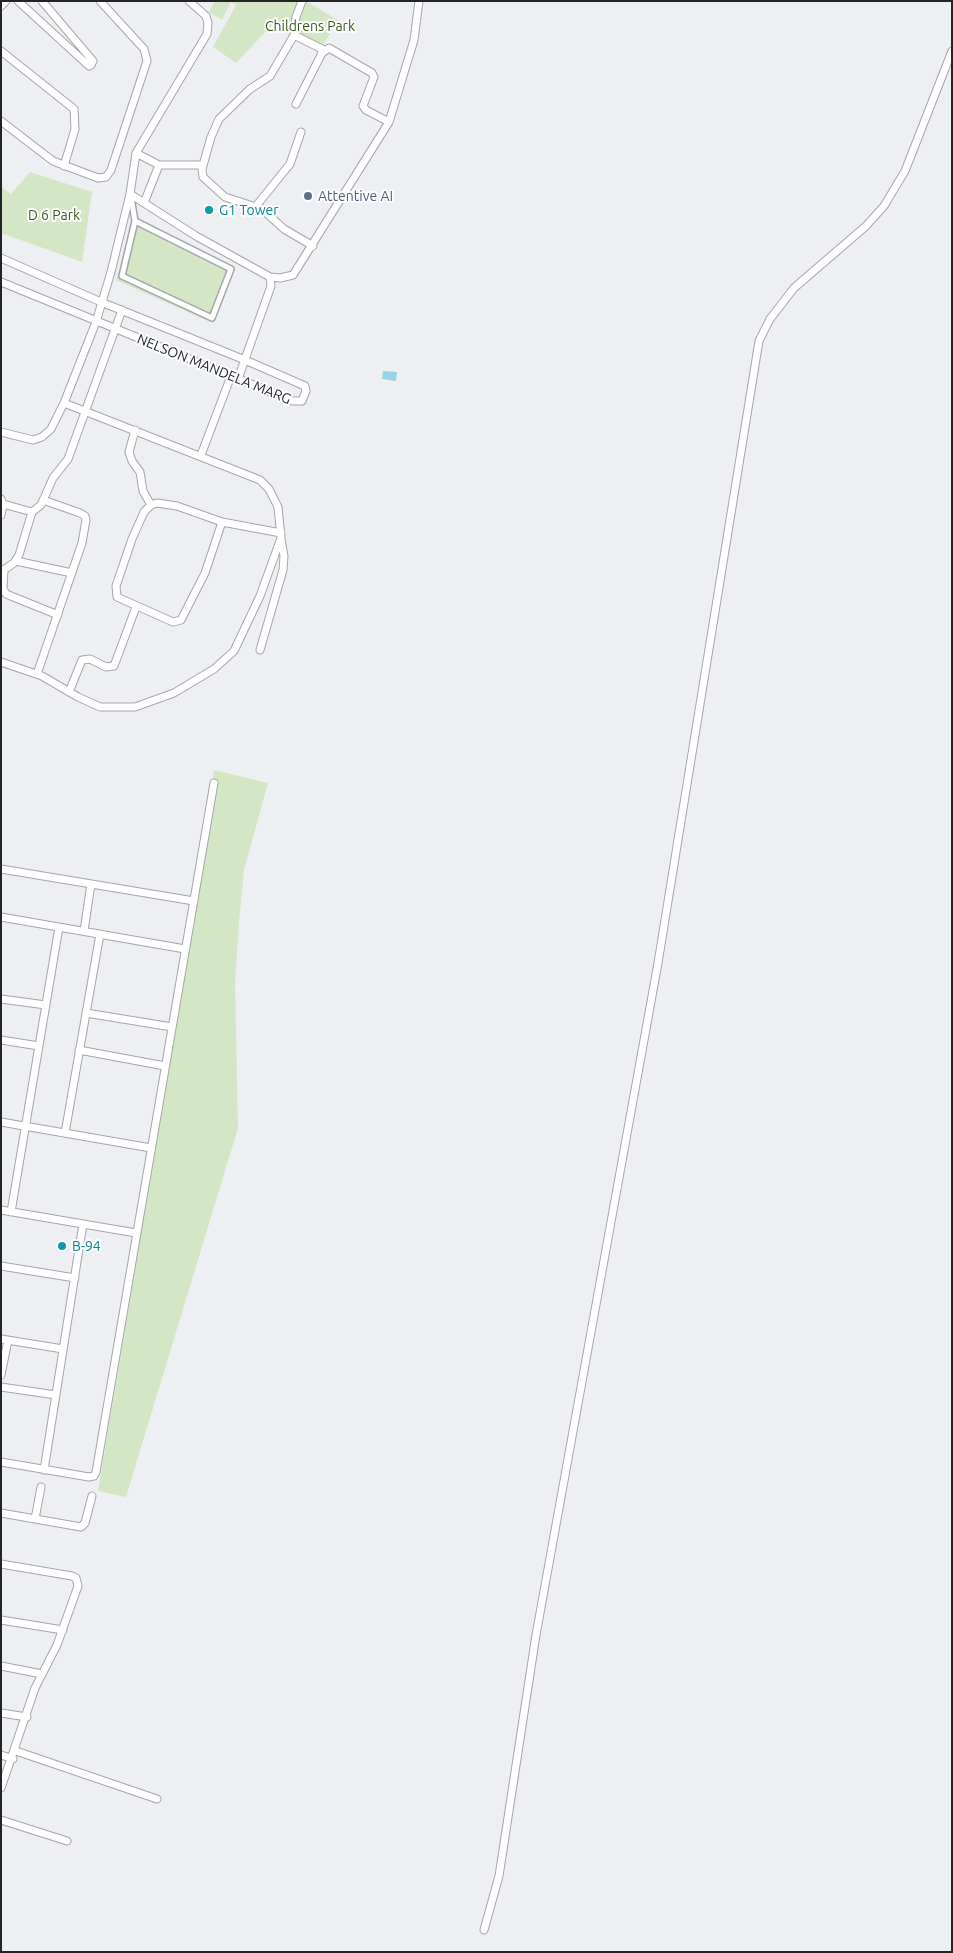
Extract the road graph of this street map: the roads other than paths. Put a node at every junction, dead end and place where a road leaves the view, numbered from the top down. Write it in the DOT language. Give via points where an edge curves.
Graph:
graph roads {
  1 [pos="6,1"];
  2 [pos="18,1"];
  3 [pos="42,1"];
  4 [pos="100,1"];
  5 [pos="189,1"];
  6 [pos="302,1"];
  7 [pos="420,1"];
  8 [pos="1,6"];
  9 [pos="294,36"];
  10 [pos="324,50"];
  11 [pos="952,50"];
  12 [pos="1,51"];
  13 [pos="296,104"];
  14 [pos="1,121"];
  15 [pos="388,122"];
  16 [pos="301,132"];
  17 [pos="136,153"];
  18 [pos="159,165"];
  19 [pos="203,165"];
  20 [pos="64,166"];
  21 [pos="130,194"];
  22 [pos="144,203"];
  23 [pos="256,206"];
  24 [pos="135,221"];
  25 [pos="313,246"];
  26 [pos="1,258"];
  27 [pos="270,276"];
  28 [pos="1,282"];
  29 [pos="101,302"];
  30 [pos="122,310"];
  31 [pos="96,322"];
  32 [pos="115,328"];
  33 [pos="245,360"];
  34 [pos="231,376"];
  35 [pos="238,379"];
  36 [pos="64,403"];
  37 [pos="86,410"];
  38 [pos="135,430"];
  39 [pos="1,432"];
  40 [pos="201,455"];
  41 [pos="43,500"];
  42 [pos="2,502"];
  43 [pos="151,505"];
  44 [pos="32,512"];
  45 [pos="1,515"];
  46 [pos="222,522"];
  47 [pos="281,536"];
  48 [pos="16,561"];
  49 [pos="3,571"];
  50 [pos="72,572"];
  51 [pos="136,607"];
  52 [pos="58,615"];
  53 [pos="260,650"];
  54 [pos="1,662"];
  55 [pos="37,674"];
  56 [pos="69,692"];
  57 [pos="214,783"];
  58 [pos="1,868"];
  59 [pos="91,884"];
  60 [pos="194,901"];
  61 [pos="1,917"];
  62 [pos="60,927"];
  63 [pos="84,931"];
  64 [pos="100,934"];
  65 [pos="185,949"];
  66 [pos="1,999"];
  67 [pos="46,1005"];
  68 [pos="86,1013"];
  69 [pos="172,1027"];
  70 [pos="1,1040"];
  71 [pos="39,1046"];
  72 [pos="79,1050"];
  73 [pos="165,1066"];
  74 [pos="1,1122"];
  75 [pos="25,1126"];
  76 [pos="65,1133"];
  77 [pos="151,1148"];
  78 [pos="1,1210"];
  79 [pos="11,1212"];
  80 [pos="83,1224"];
  81 [pos="136,1233"];
  82 [pos="1,1266"];
  83 [pos="75,1278"];
  84 [pos="5,1339"];
  85 [pos="64,1349"];
  86 [pos="1,1376"];
  87 [pos="1,1387"];
  88 [pos="56,1396"];
  89 [pos="1,1462"];
  90 [pos="44,1470"];
  91 [pos="41,1487"];
  92 [pos="92,1496"];
  93 [pos="1,1513"];
  94 [pos="35,1519"];
  95 [pos="1,1564"];
  96 [pos="1,1620"];
  97 [pos="63,1630"];
  98 [pos="1,1666"];
  99 [pos="42,1674"];
  100 [pos="1,1713"];
  101 [pos="27,1717"];
  102 [pos="16,1751"];
  103 [pos="1,1755"];
  104 [pos="13,1759"];
  105 [pos="1,1788"];
  106 [pos="157,1799"];
  107 [pos="1,1820"];
  108 [pos="67,1841"];
  109 [pos="484,1930"];
  1 -- 8 [label="street"];
  2 -- 3 [label="street" via="91,65 93,61"];
  4 -- 20 [label="street" via="144,49 146,67 106,177 98,178"];
  5 -- 17 [label="street" via="206,16 207,34"];
  6 -- 9 [label="street"];
  7 -- 15 [label="street" via="414,40"];
  9 -- 10 [label="street"];
  9 -- 19 [label="street" via="270,76 254,86 219,119"];
  10 -- 13 [label="street"];
  10 -- 15 [label="street" via="332,49 372,72 374,77 362,106"];
  11 -- 109 [label="street" via="905,171 884,206 866,226 794,288 770,319 759,341 658,963 536,1635 499,1876"];
  12 -- 20 [label="street" via="74,109 75,129"];
  14 -- 20 [label="street" via="42,154"];
  15 -- 25 [label="street"];
  16 -- 23 [label="street" via="290,164"];
  17 -- 18 [label="street"];
  17 -- 21 [label="street"];
  18 -- 19 [label="street"];
  18 -- 22 [label="street"];
  19 -- 23 [label="street" via="203,177 218,192 231,200"];
  21 -- 22 [label="street"];
  21 -- 24 [label="street"];
  21 -- 29 [label="street"];
  22 -- 27 [label="street"];
  23 -- 25 [label="street" via="284,229"];
  24 -- 24 [label="street" via="122,276 212,318 231,269"];
  25 -- 27 [label="street" via="294,275"];
  26 -- 29 [label="street, NELSON MANDELA MARG"];
  27 -- 33 [label="street" via="271,286"];
  28 -- 31 [label="street, NELSON MANDELA MARG"];
  29 -- 30 [label="street, NELSON MANDELA MARG"];
  29 -- 31 [label="street"];
  30 -- 32 [label="street"];
  30 -- 33 [label="street, NELSON MANDELA MARG"];
  31 -- 32 [label="street, NELSON MANDELA MARG"];
  31 -- 36 [label="street"];
  32 -- 34 [label="street, NELSON MANDELA MARG"];
  32 -- 37 [label="street"];
  33 -- 35 [label="street"];
  33 -- 35 [label="street, NELSON MANDELA MARG" via="305,386 302,401"];
  34 -- 35 [label="street, NELSON MANDELA MARG"];
  34 -- 40 [label="street"];
  36 -- 37 [label="street"];
  36 -- 39 [label="street" via="51,430 42,437 33,440"];
  37 -- 38 [label="street"];
  37 -- 41 [label="street" via="68,459 53,478"];
  38 -- 40 [label="street"];
  38 -- 43 [label="street" via="129,452"];
  40 -- 47 [label="street" via="252,475 265,484 278,507"];
  41 -- 44 [label="street"];
  41 -- 50 [label="street" via="85,516 82,543"];
  42 -- 44 [label="street"];
  42 -- 45 [label="street"];
  43 -- 46 [label="street" via="176,506"];
  43 -- 51 [label="street" via="140,521 116,586 117,597"];
  44 -- 48 [label="street"];
  46 -- 47 [label="street"];
  46 -- 51 [label="street" via="205,573 181,620 173,622"];
  47 -- 53 [label="street" via="283,570"];
  47 -- 56 [label="street" via="241,639 234,651 214,669 174,693 135,707 100,707"];
  48 -- 49 [label="street"];
  48 -- 50 [label="street"];
  49 -- 52 [label="street" via="6,594"];
  50 -- 52 [label="street"];
  51 -- 56 [label="street" via="114,666 82,660"];
  52 -- 55 [label="street"];
  54 -- 55 [label="street"];
  55 -- 56 [label="street"];
  57 -- 60 [label="street"];
  58 -- 59 [label="street"];
  59 -- 60 [label="street"];
  59 -- 63 [label="street"];
  60 -- 65 [label="street"];
  61 -- 62 [label="street"];
  62 -- 63 [label="street"];
  62 -- 67 [label="street"];
  63 -- 64 [label="street"];
  64 -- 65 [label="street"];
  64 -- 68 [label="street"];
  65 -- 69 [label="street"];
  66 -- 67 [label="street"];
  67 -- 71 [label="street"];
  68 -- 69 [label="street"];
  68 -- 72 [label="street"];
  69 -- 73 [label="street"];
  70 -- 71 [label="street"];
  71 -- 75 [label="street"];
  72 -- 73 [label="street"];
  72 -- 76 [label="street"];
  73 -- 77 [label="street"];
  74 -- 75 [label="street"];
  75 -- 76 [label="street"];
  75 -- 79 [label="street"];
  76 -- 77 [label="street"];
  77 -- 81 [label="street"];
  78 -- 79 [label="street"];
  79 -- 80 [label="street"];
  80 -- 81 [label="street"];
  80 -- 83 [label="street"];
  81 -- 90 [label="street" via="96,1472 89,1478"];
  82 -- 83 [label="street"];
  83 -- 85 [label="street"];
  84 -- 85 [label="street"];
  84 -- 86 [label="street"];
  85 -- 88 [label="street"];
  87 -- 88 [label="street"];
  88 -- 90 [label="street"];
  89 -- 90 [label="street"];
  91 -- 94 [label="street"];
  92 -- 94 [label="street" via="86,1523 81,1527"];
  93 -- 94 [label="street"];
  95 -- 97 [label="street" via="76,1578 78,1586"];
  96 -- 97 [label="street"];
  97 -- 99 [label="street"];
  98 -- 99 [label="street"];
  99 -- 101 [label="street"];
  100 -- 101 [label="street"];
  101 -- 102 [label="street"];
  102 -- 104 [label="street"];
  102 -- 106 [label="street"];
  103 -- 104 [label="street"];
  104 -- 105 [label="street"];
  107 -- 108 [label="street"];
}
